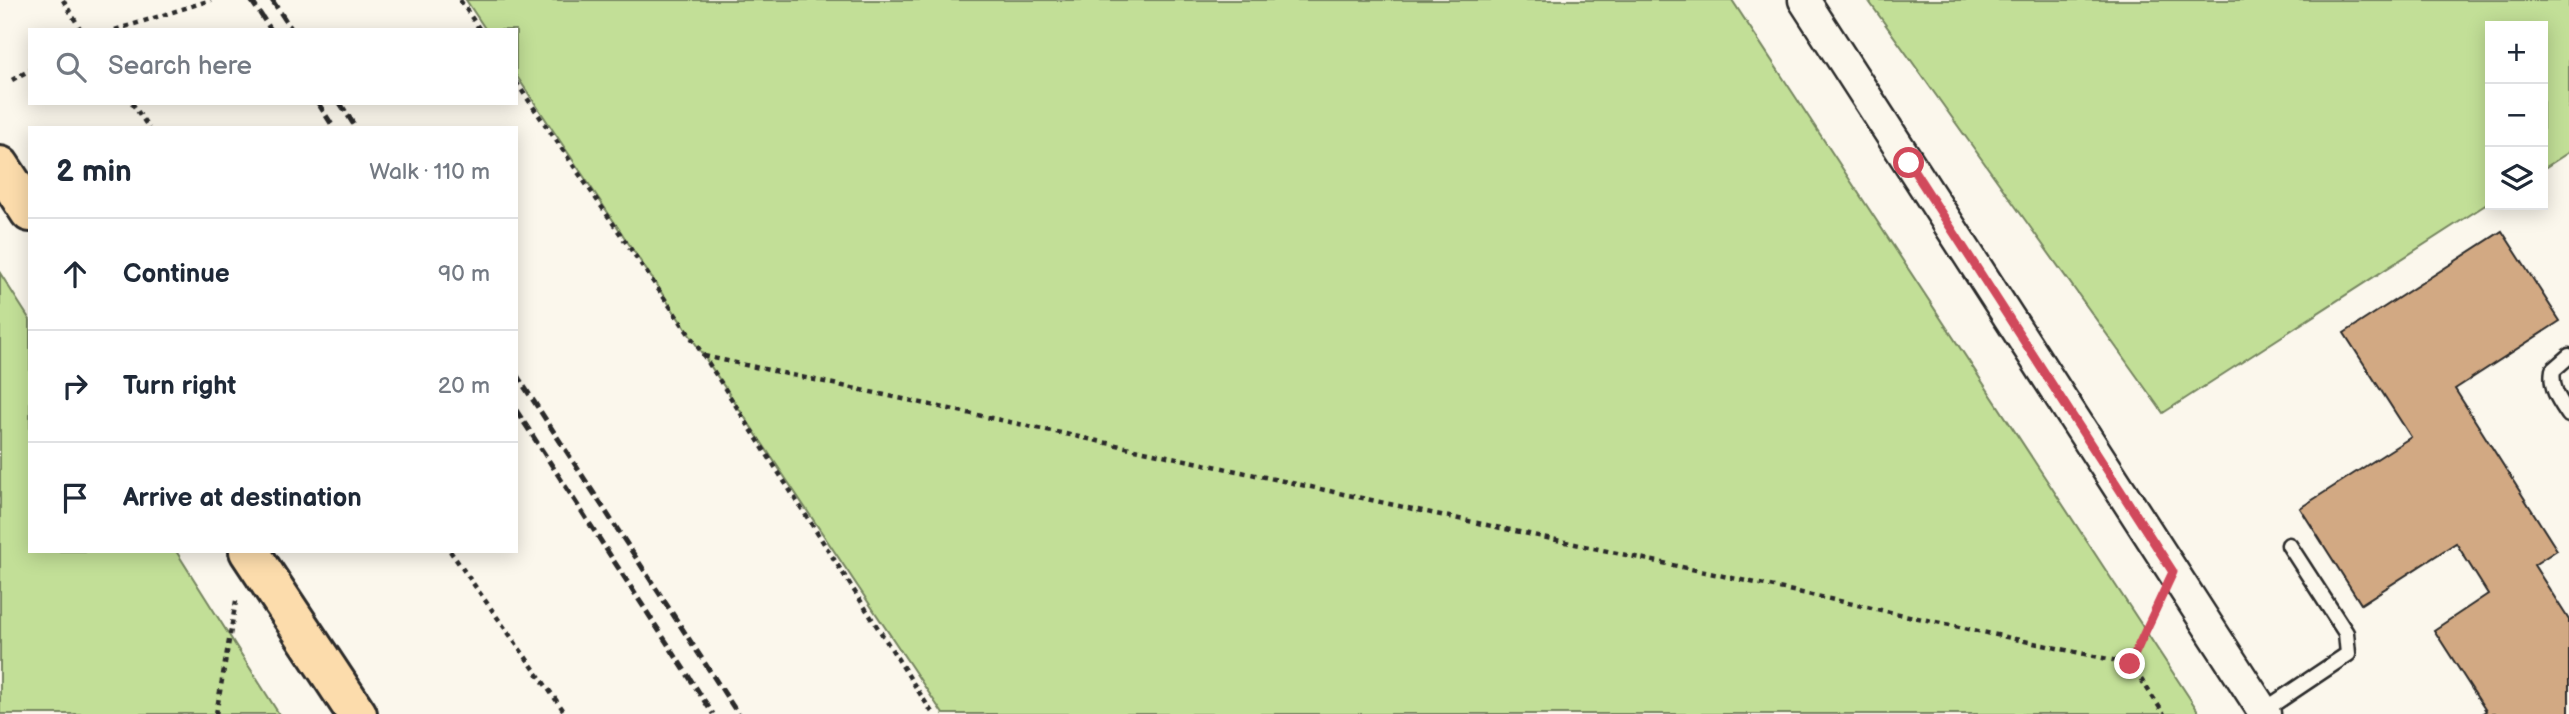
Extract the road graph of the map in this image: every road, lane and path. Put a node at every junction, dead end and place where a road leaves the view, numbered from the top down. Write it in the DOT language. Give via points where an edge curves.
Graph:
graph roads {
  1 [pos="63,0"];
  2 [pos="211,0"];
  3 [pos="460,0"];
  4 [pos="1804,0"];
  5 [pos="80,28"];
  6 [pos="121,28"];
  7 [pos="479,28"];
  8 [pos="28,71"];
  9 [pos="12,80"];
  10 [pos="518,85"];
  11 [pos="133,105"];
  12 [pos="148,126"];
  13 [pos="0,166"];
  14 [pos="28,209"];
  15 [pos="704,356"];
  16 [pos="2569,356"];
  17 [pos="2569,415"];
  18 [pos="2289,545"];
  19 [pos="250,553"];
  20 [pos="451,553"];
  21 [pos="2173,572"];
  22 [pos="237,592"];
  23 [pos="2130,664"];
  24 [pos="2264,712"];
  25 [pos="216,714"];
  26 [pos="357,714"];
  27 [pos="566,714"];
  28 [pos="933,714"];
  29 [pos="2164,714"];
  1 -- 5 [label="path"];
  2 -- 6 [label="path"];
  3 -- 7 [label="path"];
  4 -- 21 [label="street"];
  8 -- 9 [label="path"];
  10 -- 15 [label="path"];
  11 -- 12 [label="path"];
  13 -- 14 [label="main road"];
  15 -- 23 [label="path"];
  15 -- 28 [label="path"];
  16 -- 17 [label="lane" via="2553,370 2551,380"];
  18 -- 24 [label="lane" via="2346,633 2348,653"];
  19 -- 26 [label="main road"];
  20 -- 27 [label="path"];
  21 -- 23 [label="path"];
  21 -- 24 [label="street"];
  22 -- 25 [label="path"];
  23 -- 29 [label="path"];
}
